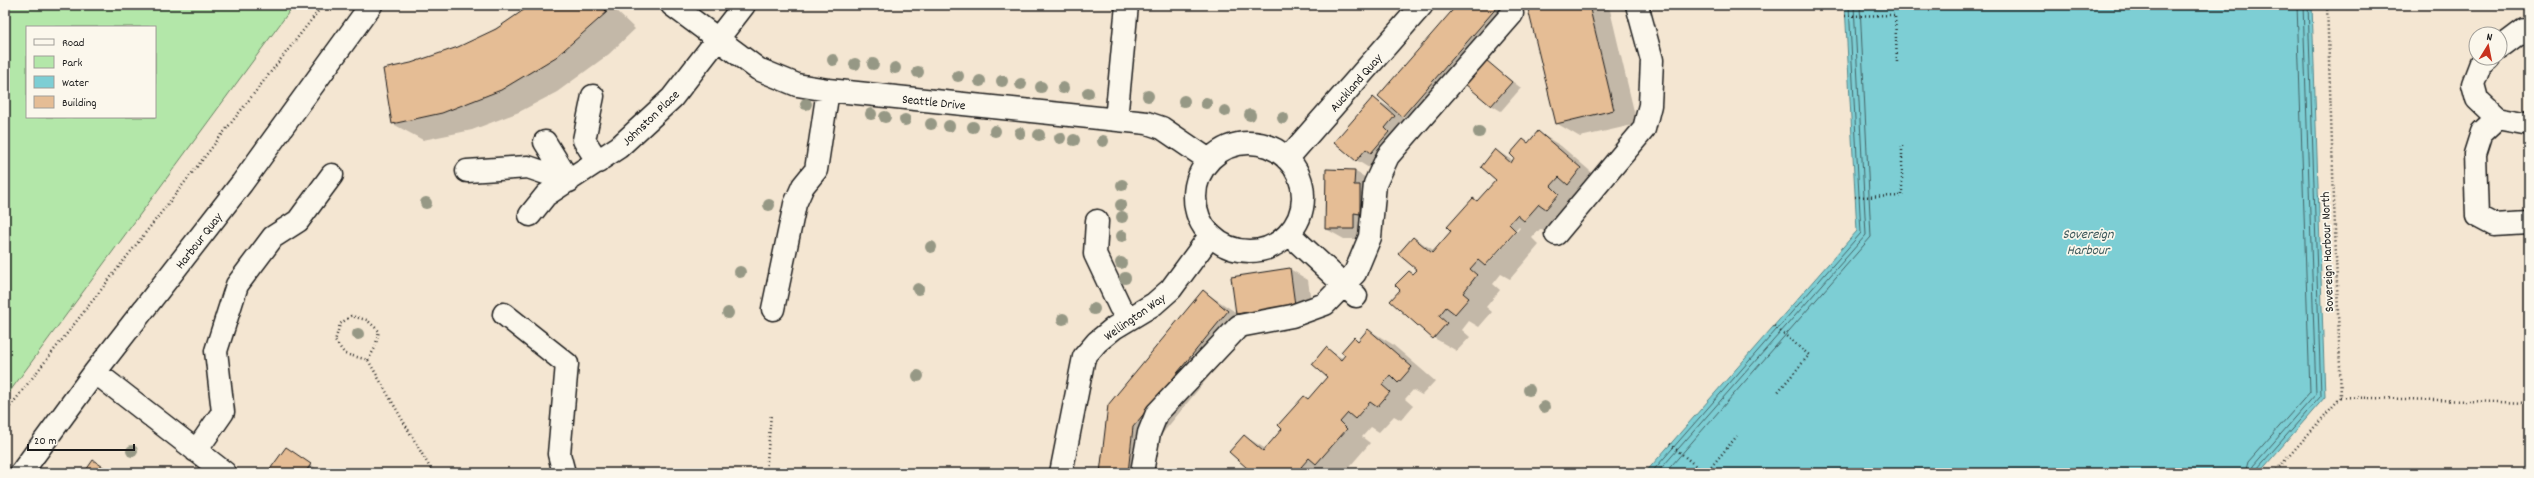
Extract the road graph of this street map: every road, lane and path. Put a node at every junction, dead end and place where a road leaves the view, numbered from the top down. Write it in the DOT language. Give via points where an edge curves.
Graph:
graph roads {
  1 [pos="323,5"];
  2 [pos="371,5"];
  3 [pos="672,5"];
  4 [pos="744,5"];
  5 [pos="1127,5"];
  6 [pos="1422,5"];
  7 [pos="1637,5"];
  8 [pos="2327,5"];
  9 [pos="1512,14"];
  10 [pos="1845,16"];
  11 [pos="2529,30"];
  12 [pos="719,40"];
  13 [pos="2508,42"];
  14 [pos="1897,62"];
  15 [pos="2480,66"];
  16 [pos="828,90"];
  17 [pos="592,96"];
  18 [pos="2496,118"];
  19 [pos="1116,120"];
  20 [pos="2529,124"];
  21 [pos="546,142"];
  22 [pos="1902,146"];
  23 [pos="1287,159"];
  24 [pos="1209,160"];
  25 [pos="598,162"];
  26 [pos="467,171"];
  27 [pos="332,175"];
  28 [pos="569,181"];
  29 [pos="1855,197"];
  30 [pos="530,215"];
  31 [pos="1097,221"];
  32 [pos="2529,223"];
  33 [pos="1289,234"];
  34 [pos="1556,234"];
  35 [pos="1210,236"];
  36 [pos="1350,291"];
  37 [pos="772,309"];
  38 [pos="504,314"];
  39 [pos="1128,319"];
  40 [pos="1774,326"];
  41 [pos="368,360"];
  42 [pos="95,372"];
  43 [pos="1777,393"];
  44 [pos="2341,397"];
  45 [pos="2529,402"];
  46 [pos="5,413"];
  47 [pos="771,414"];
  48 [pos="1737,436"];
  49 [pos="1670,444"];
  50 [pos="196,451"];
  51 [pos="1142,472"];
  52 [pos="21,473"];
  53 [pos="224,473"];
  54 [pos="433,473"];
  55 [pos="564,473"];
  56 [pos="766,473"];
  57 [pos="1061,473"];
  58 [pos="1705,473"];
  59 [pos="2274,473"];
  1 -- 46 [label="path"];
  2 -- 42 [label="street, Harbour Quay" via="242,184"];
  3 -- 12 [label="street, Seattle Drive"];
  4 -- 12 [label="street, Johnston Place"];
  5 -- 19 [label="street"];
  6 -- 23 [label="street, Auckland Quay"];
  7 -- 34 [label="street" via="1652,67 1650,105 1644,129"];
  8 -- 44 [label="path, Sovereign Harbour North"];
  9 -- 36 [label="street" via="1384,163 1375,184 1370,237 1354,273"];
  10 -- 14 [label="path" via="1896,15"];
  11 -- 13 [label="street" via="2524,30"];
  12 -- 16 [label="street, Seattle Drive" via="758,69 797,84"];
  12 -- 25 [label="street, Johnston Place" via="672,98 619,148"];
  15 -- 18 [label="street" via="2473,84 2477,99"];
  16 -- 19 [label="street, Seattle Drive"];
  16 -- 37 [label="street" via="816,170 803,186 795,204"];
  17 -- 25 [label="street" via="584,140"];
  18 -- 20 [label="street"];
  18 -- 32 [label="street" via="2482,132 2475,154 2477,216 2494,225"];
  19 -- 24 [label="street, Seattle Drive" via="1162,128"];
  21 -- 28 [label="street"];
  22 -- 29 [label="path" via="1902,196"];
  23 -- 24 [label="street" via="1264,145 1245,143 1224,149"];
  23 -- 33 [label="street" via="1298,174 1303,196 1300,215"];
  24 -- 35 [label="street" via="1197,180 1194,199 1199,220"];
  25 -- 28 [label="street, Johnston Place"];
  26 -- 28 [label="street" via="528,167"];
  27 -- 50 [label="street" via="298,222 274,237 237,285 216,351 223,412"];
  28 -- 30 [label="street, Johnston Place" via="546,195"];
  31 -- 39 [label="street" via="1094,254"];
  33 -- 35 [label="street" via="1274,246 1252,252 1233,250"];
  33 -- 36 [label="street"];
  35 -- 39 [label="street, Wellington Way" via="1171,289 1154,304"];
  36 -- 51 [label="street" via="1299,314 1239,326 1157,413 1148,433"];
  38 -- 55 [label="street" via="567,364 559,454"];
  39 -- 57 [label="street, Wellington Way" via="1097,342 1084,357"];
  40 -- 43 [label="path" via="1810,355"];
  41 -- 41 [label="path" via="345,354 335,341 340,324 352,316 367,320 379,331 375,348"];
  41 -- 54 [label="path"];
  42 -- 50 [label="street"];
  42 -- 52 [label="street, Harbour Quay"];
  44 -- 45 [label="path"];
  44 -- 59 [label="path"];
  47 -- 56 [label="path"];
  48 -- 58 [label="path"];
  49 -- 58 [label="path"];
  50 -- 53 [label="street"];
}
